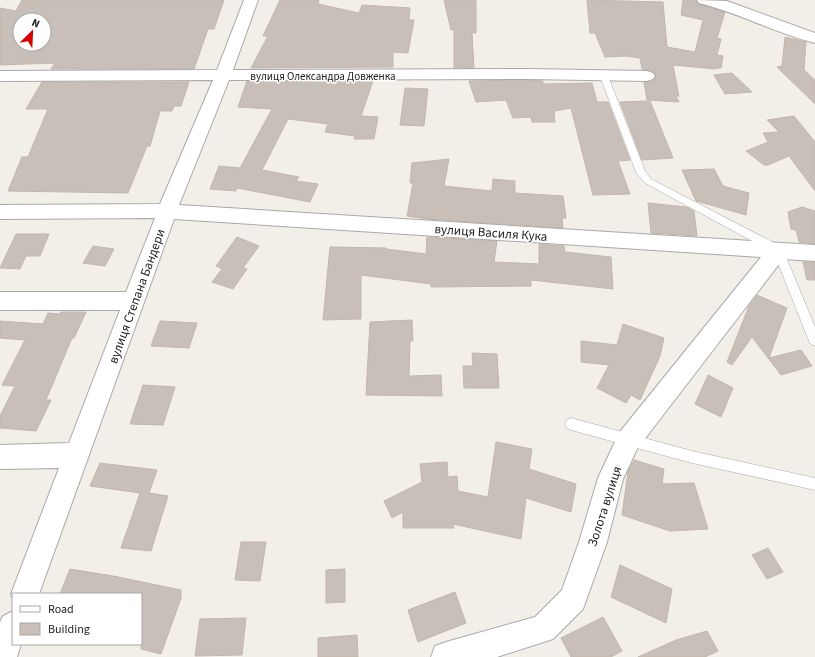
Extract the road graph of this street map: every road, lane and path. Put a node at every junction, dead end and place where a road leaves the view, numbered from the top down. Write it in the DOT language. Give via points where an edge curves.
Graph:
graph roads {
  1 [pos="251,0"];
  2 [pos="704,0"];
  3 [pos="815,38"];
  4 [pos="0,76"];
  5 [pos="223,76"];
  6 [pos="604,76"];
  7 [pos="647,76"];
  8 [pos="167,211"];
  9 [pos="0,212"];
  10 [pos="778,250"];
  11 [pos="815,253"];
  12 [pos="0,301"];
  13 [pos="134,301"];
  14 [pos="815,341"];
  15 [pos="571,424"];
  16 [pos="628,440"];
  17 [pos="77,455"];
  18 [pos="0,457"];
  19 [pos="815,484"];
  20 [pos="25,593"];
  21 [pos="12,629"];
  22 [pos="2,657"];
  23 [pos="446,657"];
  1 -- 5 [label="street, вулиця Степана Бандери"];
  2 -- 3 [label="street" via="722,4"];
  4 -- 5 [label="street, вулиця Олександра Довженка"];
  5 -- 6 [label="street, вулиця Олександра Довженка"];
  5 -- 8 [label="street, вулиця Степана Бандери"];
  6 -- 7 [label="street, вулиця Олександра Довженка"];
  6 -- 10 [label="lane" via="641,172 648,181"];
  8 -- 9 [label="street, вулиця Василя Кука"];
  8 -- 10 [label="street, вулиця Василя Кука"];
  8 -- 13 [label="street, вулиця Степана Бандери"];
  10 -- 11 [label="street, вулиця Василя Кука"];
  10 -- 14 [label="lane"];
  10 -- 16 [label="street, Золота вулиця"];
  12 -- 13 [label="street"];
  13 -- 17 [label="street, вулиця Степана Бандери"];
  15 -- 16 [label="lane"];
  16 -- 19 [label="lane"];
  16 -- 23 [label="street, Золота вулиця" via="611,478 593,542 573,599 543,629"];
  17 -- 18 [label="street"];
  17 -- 20 [label="street, вулиця Степана Бандери"];
  21 -- 22 [label="street"];
}
